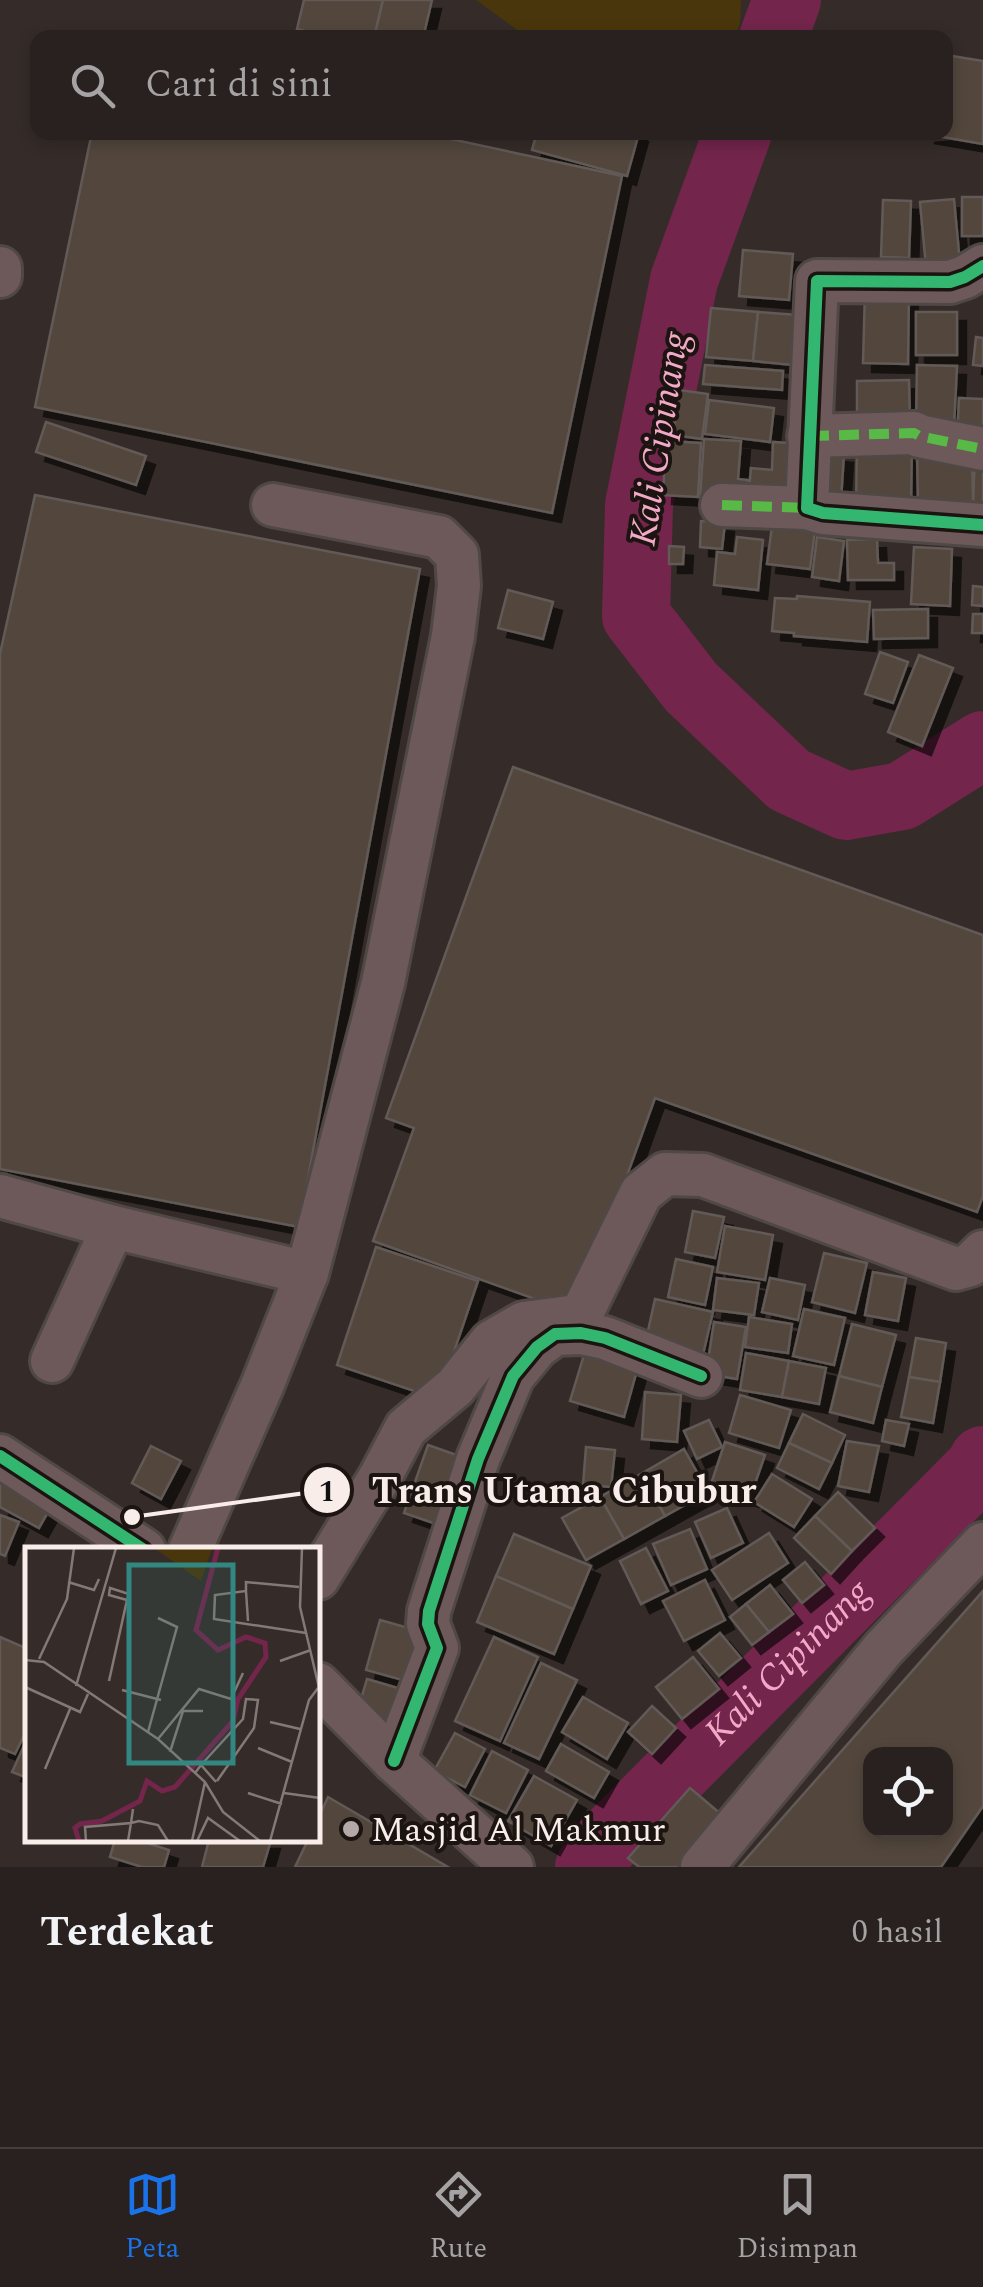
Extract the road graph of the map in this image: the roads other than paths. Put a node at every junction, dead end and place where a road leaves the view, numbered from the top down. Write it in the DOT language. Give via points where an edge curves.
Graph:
graph roads {
  1 [pos="983,266"];
  2 [pos="0,268"];
  3 [pos="0,276"];
  4 [pos="808,436"];
  5 [pos="983,449"];
  6 [pos="273,505"];
  7 [pos="722,505"];
  8 [pos="807,508"];
  9 [pos="983,525"];
  10 [pos="0,1196"];
  11 [pos="113,1227"];
  12 [pos="983,1252"];
  13 [pos="307,1274"];
  14 [pos="52,1361"];
  15 [pos="701,1376"];
  16 [pos="0,1456"];
  17 [pos="983,1544"];
  18 [pos="139,1547"];
  19 [pos="191,1547"];
  20 [pos="320,1575"];
  21 [pos="320,1686"];
  22 [pos="394,1761"];
  23 [pos="512,1867"];
  24 [pos="702,1867"];
  1 -- 4 [label="street" via="950,282 820,280"];
  2 -- 3 [label="street"];
  4 -- 5 [label="street" via="914,433"];
  4 -- 8 [label="street"];
  6 -- 13 [label="street" via="439,537 458,560 453,636 383,983"];
  7 -- 8 [label="street"];
  8 -- 9 [label="street"];
  10 -- 11 [label="street"];
  11 -- 13 [label="street"];
  11 -- 14 [label="street"];
  12 -- 20 [label="street" via="970,1266 956,1268 703,1175 665,1174 641,1194 582,1313 524,1323 491,1342 455,1386 406,1428"];
  13 -- 19 [label="street"];
  15 -- 22 [label="street" via="606,1338 566,1332 536,1346 513,1376 478,1459 429,1611 437,1648"];
  16 -- 18 [label="street"];
  17 -- 24 [label="street" via="884,1648"];
  21 -- 22 [label="street"];
  22 -- 23 [label="street"];
}
